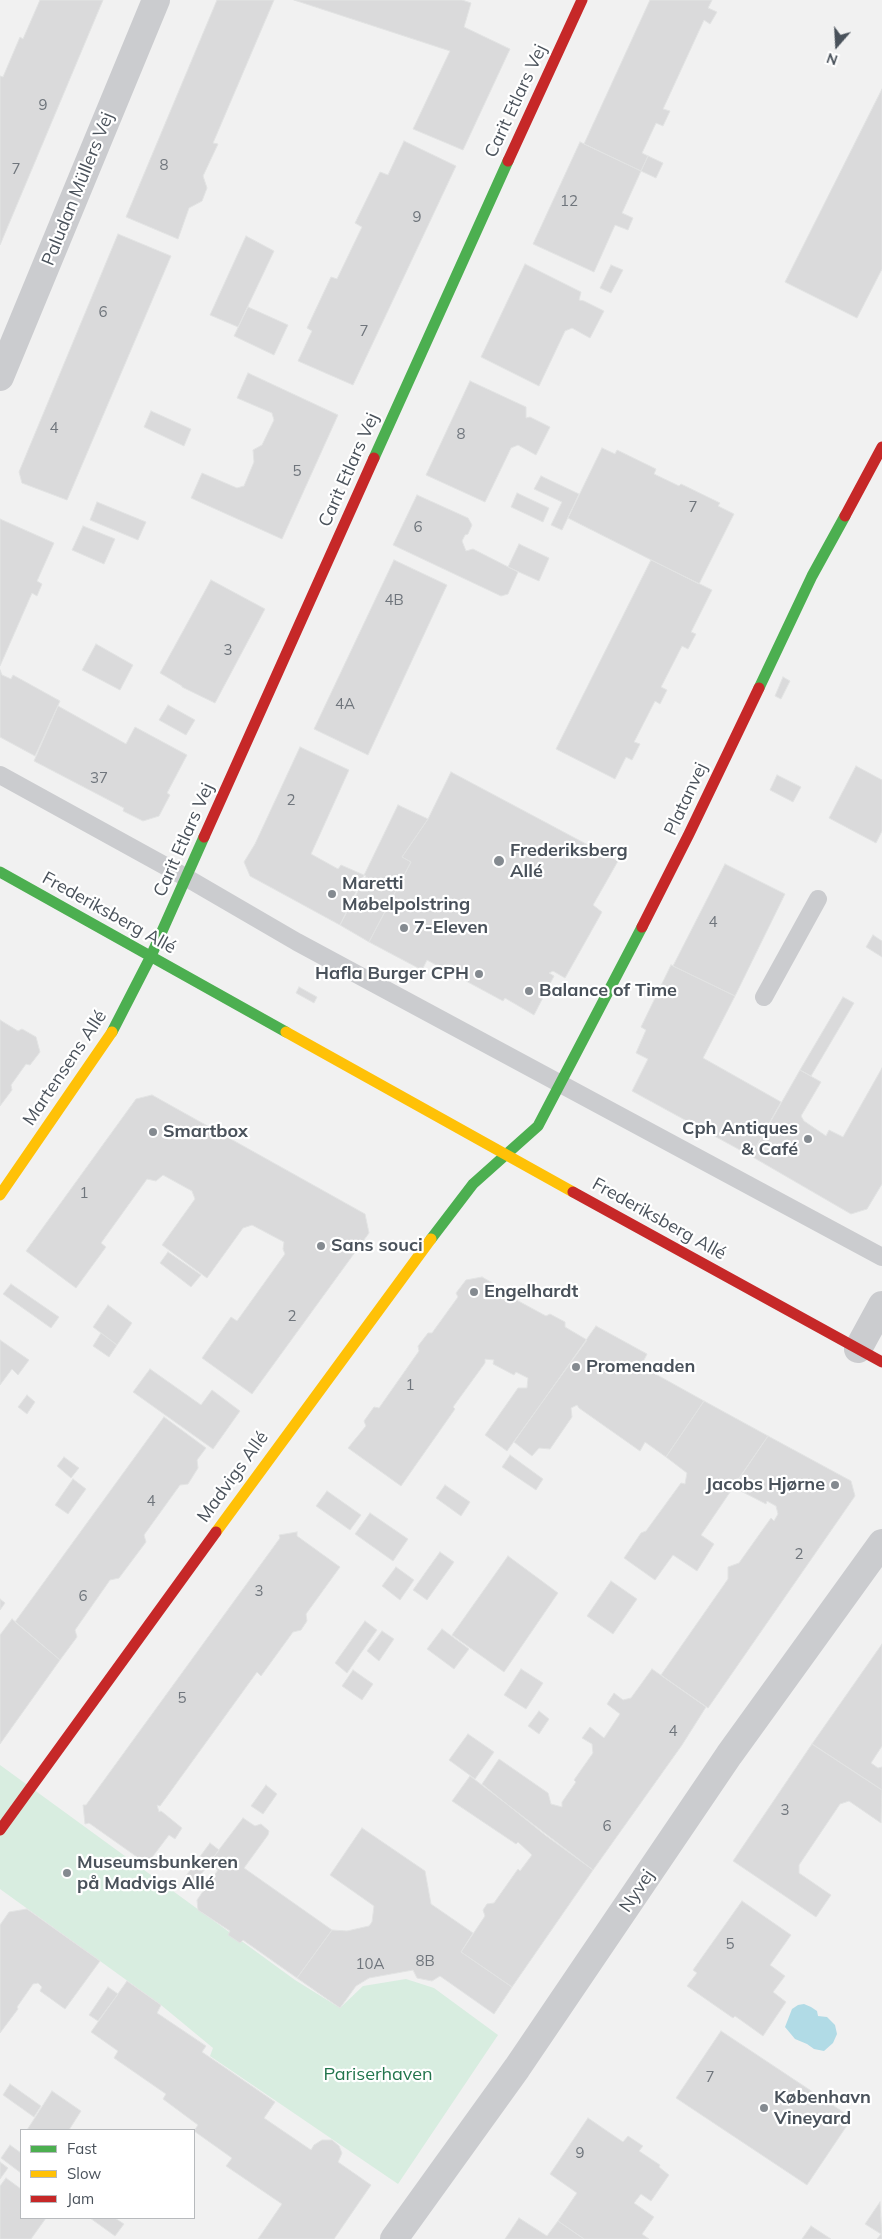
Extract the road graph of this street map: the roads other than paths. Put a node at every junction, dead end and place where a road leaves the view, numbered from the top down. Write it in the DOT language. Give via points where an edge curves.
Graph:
graph roads {
  1 [pos="156,0"];
  2 [pos="582,0"];
  3 [pos="0,377"];
  4 [pos="882,447"];
  5 [pos="0,775"];
  6 [pos="0,872"];
  7 [pos="186,878"];
  8 [pos="818,898"];
  9 [pos="151,956"];
  10 [pos="764,997"];
  11 [pos="562,1085"];
  12 [pos="506,1156"];
  13 [pos="0,1195"];
  14 [pos="882,1257"];
  15 [pos="882,1305"];
  16 [pos="858,1349"];
  17 [pos="882,1362"];
  18 [pos="882,1543"];
  19 [pos="0,1830"];
  20 [pos="394,2239"];
  1 -- 3 [label="street, Paludan Müllers Vej"];
  2 -- 7 [label="street, Carit Etlars Vej"];
  4 -- 11 [label="street, Platanvej" via="812,576 690,834"];
  5 -- 7 [label="lane"];
  6 -- 9 [label="street, Frederiksberg Allé"];
  7 -- 9 [label="street, Carit Etlars Vej"];
  7 -- 11 [label="lane" via="297,942"];
  8 -- 10 [label="lane"];
  9 -- 12 [label="street, Frederiksberg Allé"];
  9 -- 13 [label="street, Martensens Allé" via="117,1024"];
  11 -- 12 [label="street, Platanvej" via="538,1126"];
  11 -- 14 [label="lane"];
  12 -- 16 [label="street, Frederiksberg Allé"];
  12 -- 19 [label="street, Madvigs Allé" via="473,1184 441,1225"];
  15 -- 16 [label="street"];
  16 -- 17 [label="street, Frederiksberg Allé"];
  18 -- 20 [label="street, Nyvej" via="729,1755 517,2068"];
}
